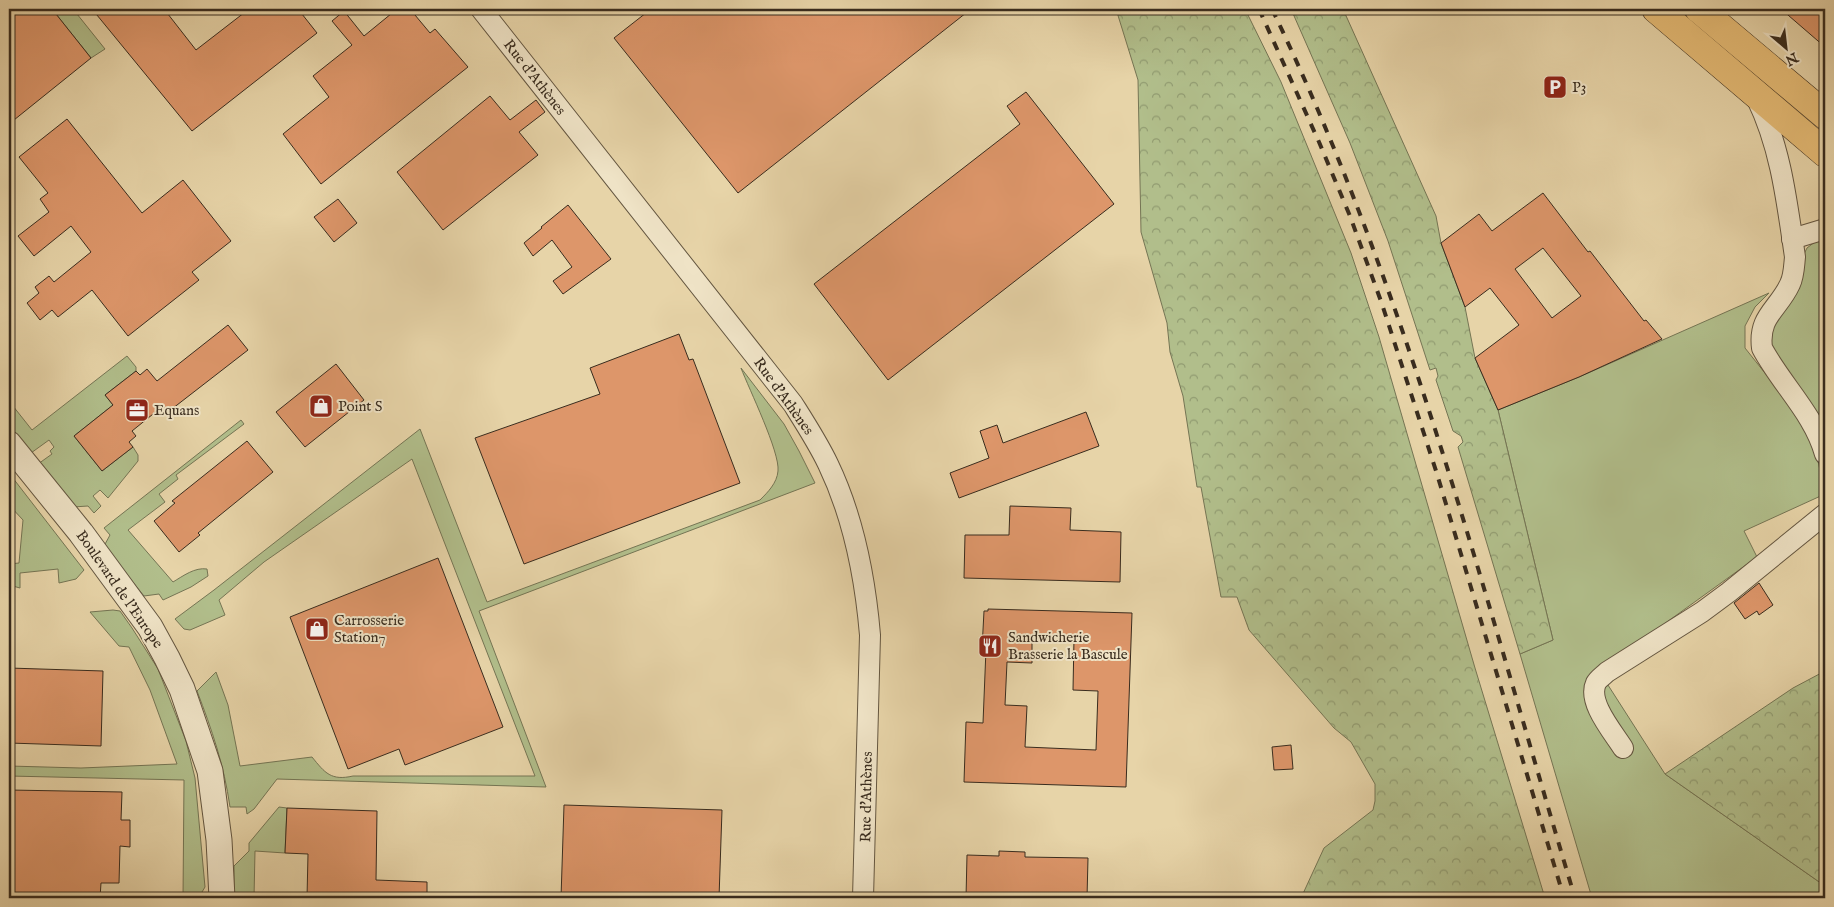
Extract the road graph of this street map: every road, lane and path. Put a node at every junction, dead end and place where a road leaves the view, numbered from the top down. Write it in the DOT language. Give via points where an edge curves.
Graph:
graph roads {
  1 [pos="481,9"];
  2 [pos="1656,9"];
  3 [pos="1699,9"];
  4 [pos="1755,95"];
  5 [pos="1825,115"];
  6 [pos="1825,153"];
  7 [pos="1825,229"];
  8 [pos="1792,239"];
  9 [pos="9,444"];
  10 [pos="1825,454"];
  11 [pos="1825,514"];
  12 [pos="1623,748"];
  13 [pos="222,898"];
  14 [pos="863,898"];
  1 -- 14 [label="street, Rue d'Athènes" via="793,404 828,464 848,513 858,551 870,636"];
  2 -- 4 [label="highway"];
  3 -- 5 [label="highway"];
  4 -- 6 [label="highway"];
  4 -- 8 [label="street" via="1772,132"];
  7 -- 8 [label="street"];
  8 -- 10 [label="street" via="1795,257 1791,283 1763,323 1760,336 1762,348 1817,432"];
  9 -- 13 [label="street, Boulevard de l'Europe" via="150,626 175,673 210,771"];
  11 -- 12 [label="street" via="1702,612 1607,672 1597,682 1593,693 1596,704"];
}
